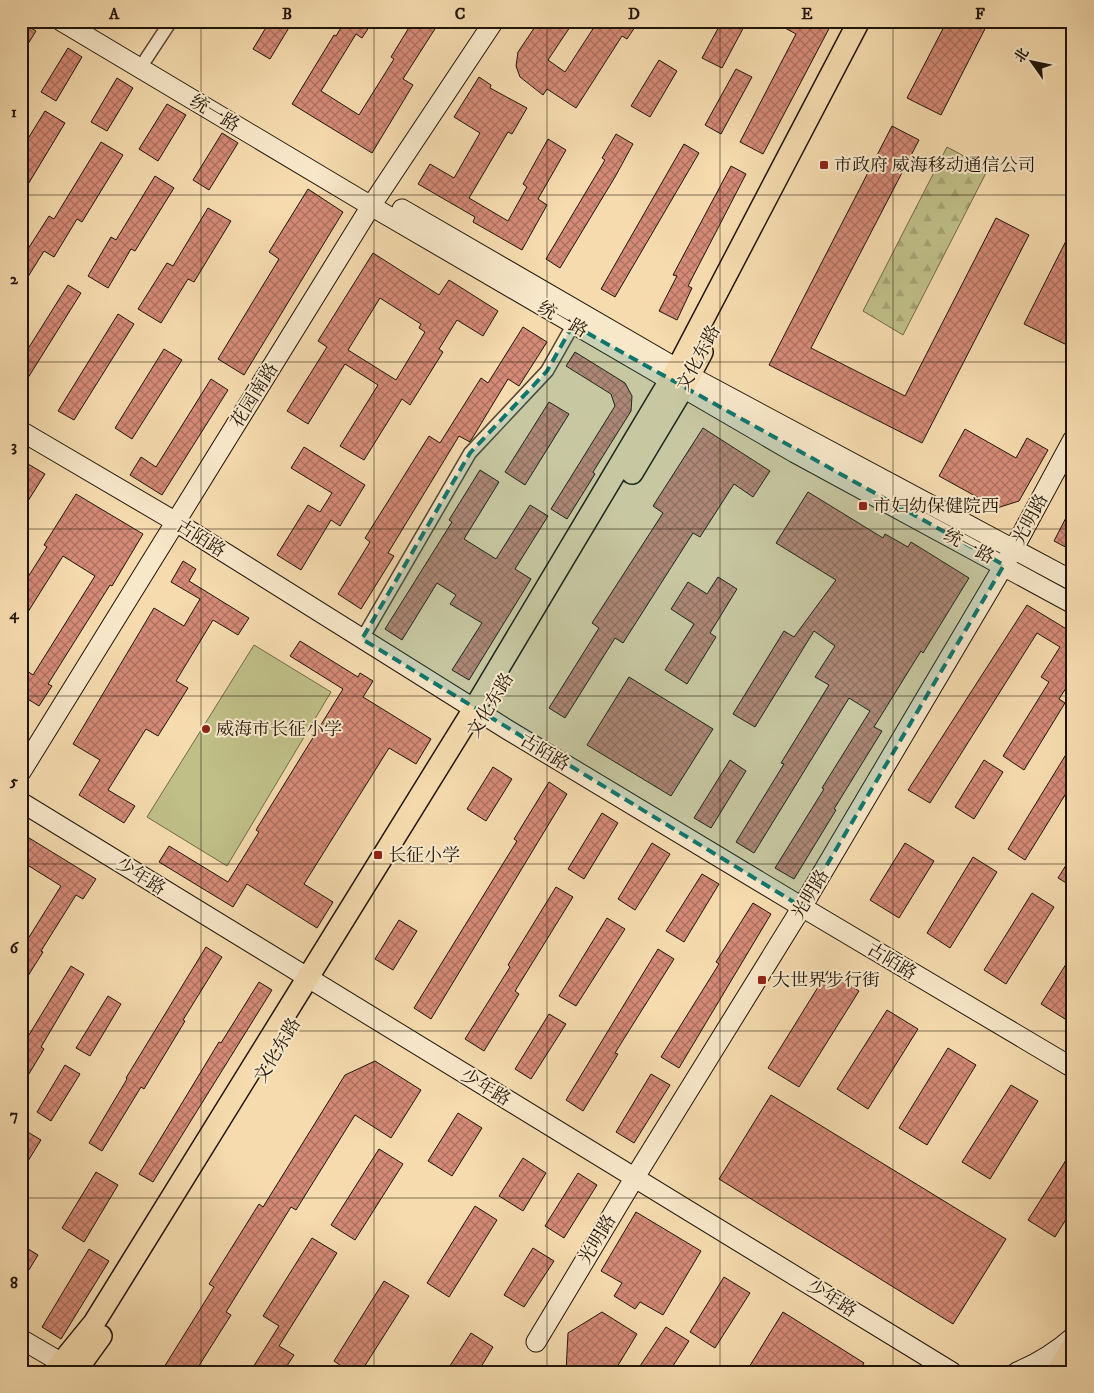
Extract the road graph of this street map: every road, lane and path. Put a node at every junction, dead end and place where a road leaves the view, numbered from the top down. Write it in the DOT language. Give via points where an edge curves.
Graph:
graph roads {
  1 [pos="61,21"];
  2 [pos="82,21"];
  3 [pos="170,21"];
  4 [pos="494,21"];
  5 [pos="859,21"];
  6 [pos="874,21"];
  7 [pos="146,60"];
  8 [pos="374,200"];
  9 [pos="573,325"];
  10 [pos="680,378"];
  11 [pos="21,431"];
  12 [pos="1073,439"];
  13 [pos="176,522"];
  14 [pos="1009,558"];
  15 [pos="1073,581"];
  16 [pos="1073,604"];
  17 [pos="362,639"];
  18 [pos="479,712"];
  19 [pos="21,772"];
  20 [pos="21,802"];
  21 [pos="802,908"];
  22 [pos="312,981"];
  23 [pos="1073,1068"];
  24 [pos="635,1177"];
  25 [pos="1073,1337"];
  26 [pos="21,1339"];
  27 [pos="536,1342"];
  28 [pos="1073,1346"];
  29 [pos="63,1369"];
  30 [pos="952,1372"];
  31 [pos="1017,1372"];
  32 [pos="1057,1372"];
  1 -- 8 [label="street, 统一路"];
  2 -- 7 [label="street, 统一路"];
  3 -- 7 [label="street"];
  4 -- 8 [label="street, 花园南路"];
  5 -- 10 [label="main road"];
  6 -- 10 [label="main road, 文化东路"];
  7 -- 8 [label="street, 统一路"];
  8 -- 9 [label="street, 统一路"];
  8 -- 10 [label="street, 统一路"];
  8 -- 13 [label="street, 花园南路"];
  9 -- 10 [label="street, 统一路"];
  9 -- 17 [label="street" via="547,371 470,452"];
  10 -- 14 [label="street, 统一路" via="795,453"];
  10 -- 18 [label="main road, 文化东路"];
  11 -- 13 [label="street, 古陌路"];
  12 -- 14 [label="street, 光明路"];
  13 -- 17 [label="street, 古陌路"];
  13 -- 19 [label="street, 花园南路"];
  14 -- 15 [label="street, 统一路"];
  14 -- 16 [label="street, 统一路"];
  14 -- 21 [label="street, 光明路"];
  17 -- 18 [label="street, 古陌路"];
  18 -- 21 [label="street, 古陌路"];
  18 -- 22 [label="main road, 文化东路"];
  20 -- 22 [label="street, 少年路"];
  21 -- 23 [label="street, 古陌路"];
  21 -- 24 [label="street, 光明路"];
  22 -- 24 [label="street, 少年路"];
  22 -- 29 [label="main road, 文化东路" via="105,1330"];
  24 -- 27 [label="street, 光明路"];
  24 -- 30 [label="street, 少年路"];
  25 -- 31 [label="street" via="1059,1350"];
  26 -- 29 [label="street"];
  28 -- 32 [label="main road"];
}
